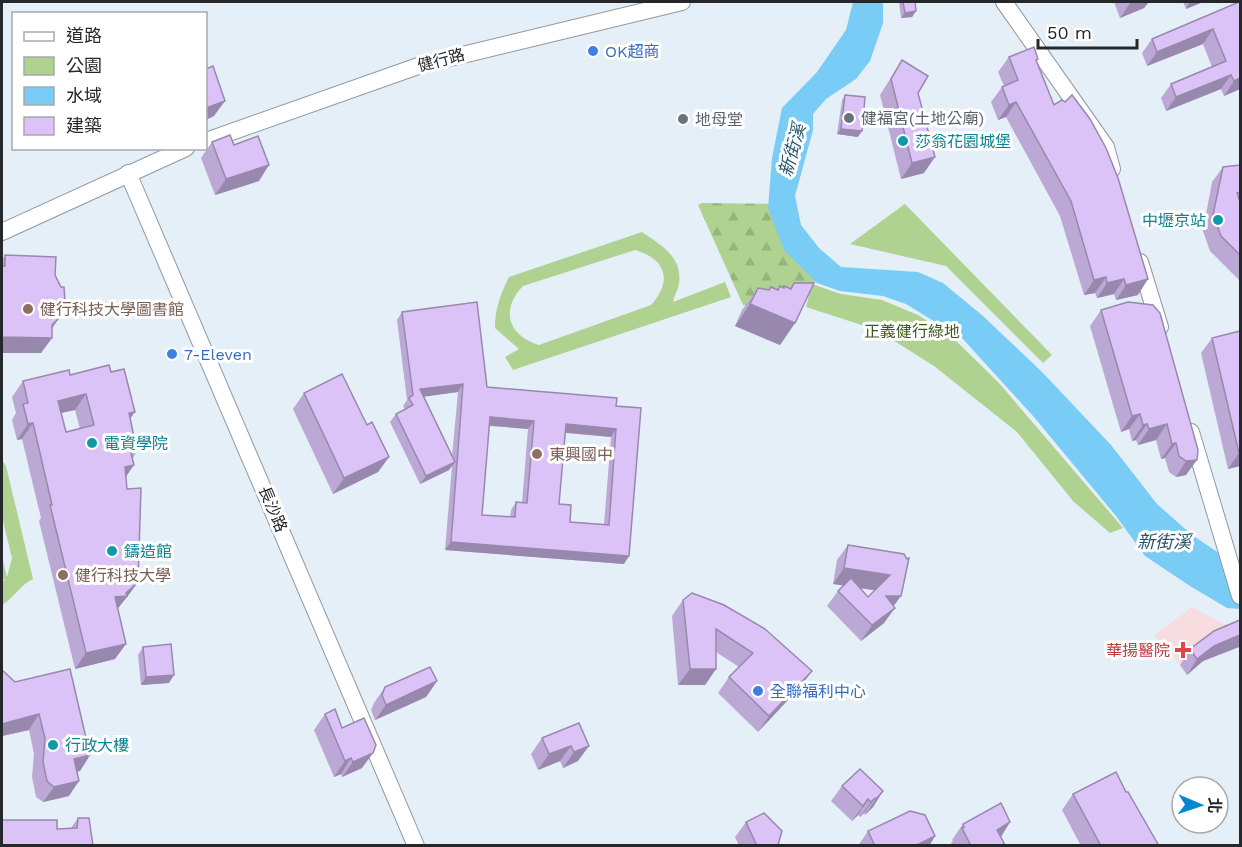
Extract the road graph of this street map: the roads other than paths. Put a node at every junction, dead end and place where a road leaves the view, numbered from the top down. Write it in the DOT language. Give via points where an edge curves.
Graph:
graph roads {
  1 [pos="682,2"];
  2 [pos="1004,2"];
  3 [pos="207,141"];
  4 [pos="181,150"];
  5 [pos="128,173"];
  6 [pos="1119,190"];
  7 [pos="2,232"];
  8 [pos="1135,243"];
  9 [pos="1164,341"];
  10 [pos="1187,417"];
  11 [pos="1240,596"];
  12 [pos="417,846"];
  1 -- 3 [label="street, 健行路" via="421,64"];
  2 -- 6 [label="street" via="1106,147"];
  4 -- 5 [label="street"];
  5 -- 7 [label="street"];
  5 -- 12 [label="street, 長沙路"];
  8 -- 9 [label="street"];
  10 -- 11 [label="street"];
}
